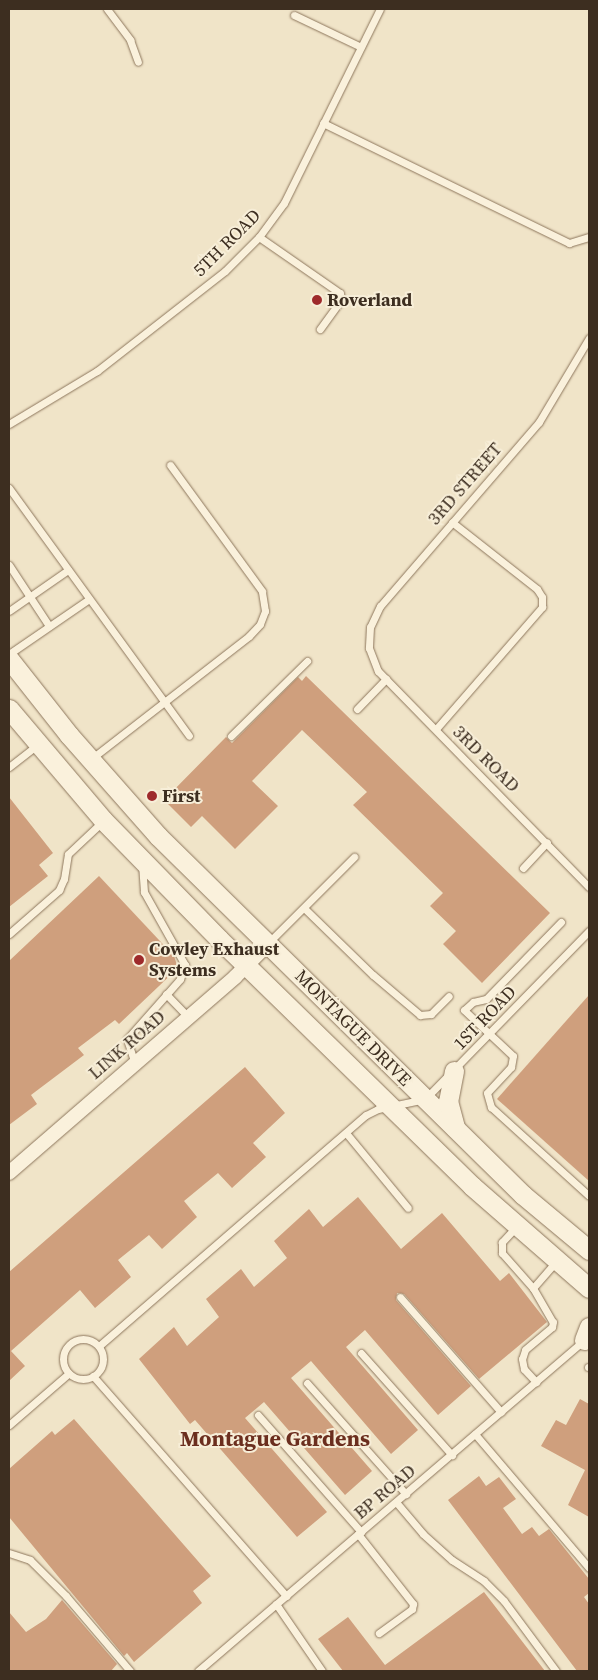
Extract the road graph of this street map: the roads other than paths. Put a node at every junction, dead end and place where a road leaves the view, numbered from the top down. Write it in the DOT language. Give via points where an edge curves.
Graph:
graph roads {
  1 [pos="107,9"];
  2 [pos="380,9"];
  3 [pos="294,15"];
  4 [pos="361,47"];
  5 [pos="138,62"];
  6 [pos="323,124"];
  7 [pos="259,236"];
  8 [pos="589,237"];
  9 [pos="320,329"];
  10 [pos="589,338"];
  11 [pos="9,424"];
  12 [pos="170,465"];
  13 [pos="9,488"];
  14 [pos="452,522"];
  15 [pos="9,565"];
  16 [pos="68,570"];
  17 [pos="31,596"];
  18 [pos="89,598"];
  19 [pos="9,612"];
  20 [pos="50,626"];
  21 [pos="369,648"];
  22 [pos="9,654"];
  23 [pos="9,659"];
  24 [pos="307,661"];
  25 [pos="386,679"];
  26 [pos="164,701"];
  27 [pos="9,709"];
  28 [pos="357,709"];
  29 [pos="436,730"];
  30 [pos="189,736"];
  31 [pos="231,736"];
  32 [pos="38,744"];
  33 [pos="90,760"];
  34 [pos="9,767"];
  35 [pos="103,820"];
  36 [pos="547,842"];
  37 [pos="354,857"];
  38 [pos="141,860"];
  39 [pos="523,868"];
  40 [pos="589,887"];
  41 [pos="304,908"];
  42 [pos="560,922"];
  43 [pos="589,931"];
  44 [pos="9,934"];
  45 [pos="268,944"];
  46 [pos="248,966"];
  47 [pos="166,994"];
  48 [pos="449,996"];
  49 [pos="188,1017"];
  50 [pos="490,1035"];
  51 [pos="134,1064"];
  52 [pos="454,1071"];
  53 [pos="425,1099"];
  54 [pos="390,1106"];
  55 [pos="456,1130"];
  56 [pos="346,1133"];
  57 [pos="9,1173"];
  58 [pos="589,1196"];
  59 [pos="408,1208"];
  60 [pos="516,1227"];
  61 [pos="589,1250"];
  62 [pos="556,1262"];
  63 [pos="586,1286"];
  64 [pos="533,1288"];
  65 [pos="400,1297"];
  66 [pos="589,1305"];
  67 [pos="587,1334"];
  68 [pos="99,1346"];
  69 [pos="361,1353"];
  70 [pos="69,1373"];
  71 [pos="93,1376"];
  72 [pos="536,1382"];
  73 [pos="307,1383"];
  74 [pos="501,1412"];
  75 [pos="258,1415"];
  76 [pos="9,1425"];
  77 [pos="475,1434"];
  78 [pos="452,1455"];
  79 [pos="406,1494"];
  80 [pos="396,1502"];
  81 [pos="360,1533"];
  82 [pos="9,1553"];
  83 [pos="589,1568"];
  84 [pos="286,1596"];
  85 [pos="276,1604"];
  86 [pos="380,1633"];
  87 [pos="130,1671"];
  88 [pos="198,1671"];
  89 [pos="322,1671"];
  90 [pos="556,1671"];
  1 -- 5 [label="lane" via="130,40"];
  2 -- 4 [label="lane, 5TH ROAD"];
  3 -- 4 [label="lane"];
  4 -- 6 [label="lane, 5TH ROAD"];
  6 -- 7 [label="lane, 5TH ROAD" via="284,203"];
  6 -- 8 [label="lane" via="569,243"];
  7 -- 9 [label="lane" via="340,293 341,300"];
  7 -- 11 [label="lane, 5TH ROAD" via="225,271 134,343 97,370"];
  10 -- 14 [label="lane, 3RD STREET" via="539,422"];
  12 -- 26 [label="lane" via="266,600 260,624 249,636"];
  13 -- 16 [label="lane"];
  14 -- 21 [label="lane, 3RD STREET" via="380,606 370,627"];
  14 -- 29 [label="lane" via="537,589 542,607"];
  15 -- 17 [label="lane"];
  16 -- 17 [label="lane"];
  16 -- 18 [label="lane"];
  17 -- 19 [label="lane"];
  17 -- 20 [label="lane"];
  18 -- 20 [label="lane"];
  18 -- 26 [label="lane"];
  20 -- 22 [label="lane"];
  21 -- 25 [label="lane, 3RD ROAD" via="378,671"];
  23 -- 33 [label="main road, MONTAGUE DRIVE"];
  24 -- 31 [label="lane"];
  25 -- 28 [label="lane"];
  25 -- 29 [label="lane, 3RD ROAD"];
  26 -- 30 [label="lane"];
  26 -- 33 [label="lane"];
  27 -- 32 [label="main road, MONTAGUE DRIVE"];
  29 -- 36 [label="lane, 3RD ROAD"];
  32 -- 34 [label="lane"];
  32 -- 35 [label="main road, MONTAGUE DRIVE"];
  33 -- 45 [label="main road, MONTAGUE DRIVE" via="158,836"];
  35 -- 38 [label="main road, MONTAGUE DRIVE"];
  35 -- 44 [label="lane" via="68,854 59,890"];
  36 -- 39 [label="lane"];
  36 -- 40 [label="lane, 3RD ROAD"];
  37 -- 41 [label="lane"];
  38 -- 46 [label="main road, MONTAGUE DRIVE"];
  38 -- 47 [label="lane" via="144,892 185,965 180,980"];
  41 -- 45 [label="lane"];
  41 -- 48 [label="lane" via="420,1015 431,1014"];
  42 -- 50 [label="lane" via="486,999 474,1002 464,1010"];
  43 -- 50 [label="lane, 1ST ROAD"];
  45 -- 46 [label="street, LINK ROAD"];
  45 -- 53 [label="main road, MONTAGUE DRIVE"];
  46 -- 49 [label="street, LINK ROAD"];
  46 -- 54 [label="main road, MONTAGUE DRIVE"];
  47 -- 49 [label="lane"];
  47 -- 51 [label="lane" via="127,1039"];
  49 -- 51 [label="street, LINK ROAD"];
  50 -- 52 [label="lane, 1ST ROAD"];
  50 -- 58 [label="lane" via="513,1056 514,1062 487,1093 491,1106"];
  51 -- 57 [label="street, LINK ROAD"];
  52 -- 53 [label="lane, 1ST ROAD"];
  52 -- 55 [label="main road" via="448,1101"];
  53 -- 54 [label="lane"];
  53 -- 55 [label="main road, MONTAGUE DRIVE"];
  54 -- 56 [label="lane" via="366,1115"];
  54 -- 60 [label="main road, MONTAGUE DRIVE"];
  55 -- 61 [label="main road, MONTAGUE DRIVE" via="523,1195"];
  56 -- 59 [label="lane"];
  56 -- 68 [label="lane"];
  60 -- 62 [label="main road, MONTAGUE DRIVE"];
  60 -- 64 [label="lane" via="500,1247 505,1259"];
  62 -- 63 [label="main road, MONTAGUE DRIVE"];
  62 -- 64 [label="lane"];
  63 -- 66 [label="main road"];
  64 -- 72 [label="lane" via="553,1322 552,1327 525,1350 522,1359 524,1369"];
  65 -- 74 [label="lane"];
  67 -- 72 [label="lane, BP ROAD"];
  68 -- 70 [label="lane" via="87,1339 73,1341 63,1358"];
  68 -- 71 [label="lane" via="102,1366"];
  69 -- 78 [label="lane"];
  70 -- 71 [label="lane" via="80,1379"];
  70 -- 76 [label="lane"];
  71 -- 84 [label="lane"];
  72 -- 74 [label="lane, BP ROAD"];
  73 -- 79 [label="lane"];
  74 -- 77 [label="lane, BP ROAD"];
  75 -- 81 [label="lane"];
  77 -- 78 [label="lane, BP ROAD"];
  77 -- 83 [label="lane"];
  78 -- 79 [label="lane, BP ROAD"];
  79 -- 80 [label="lane, BP ROAD"];
  80 -- 81 [label="lane, BP ROAD"];
  80 -- 90 [label="lane" via="423,1534 452,1560 484,1581 504,1601"];
  81 -- 84 [label="lane, BP ROAD"];
  81 -- 86 [label="lane" via="413,1604 412,1609"];
  82 -- 87 [label="lane" via="30,1560 66,1596"];
  84 -- 85 [label="lane, BP ROAD"];
  85 -- 88 [label="lane, BP ROAD"];
  85 -- 89 [label="lane"];
}
